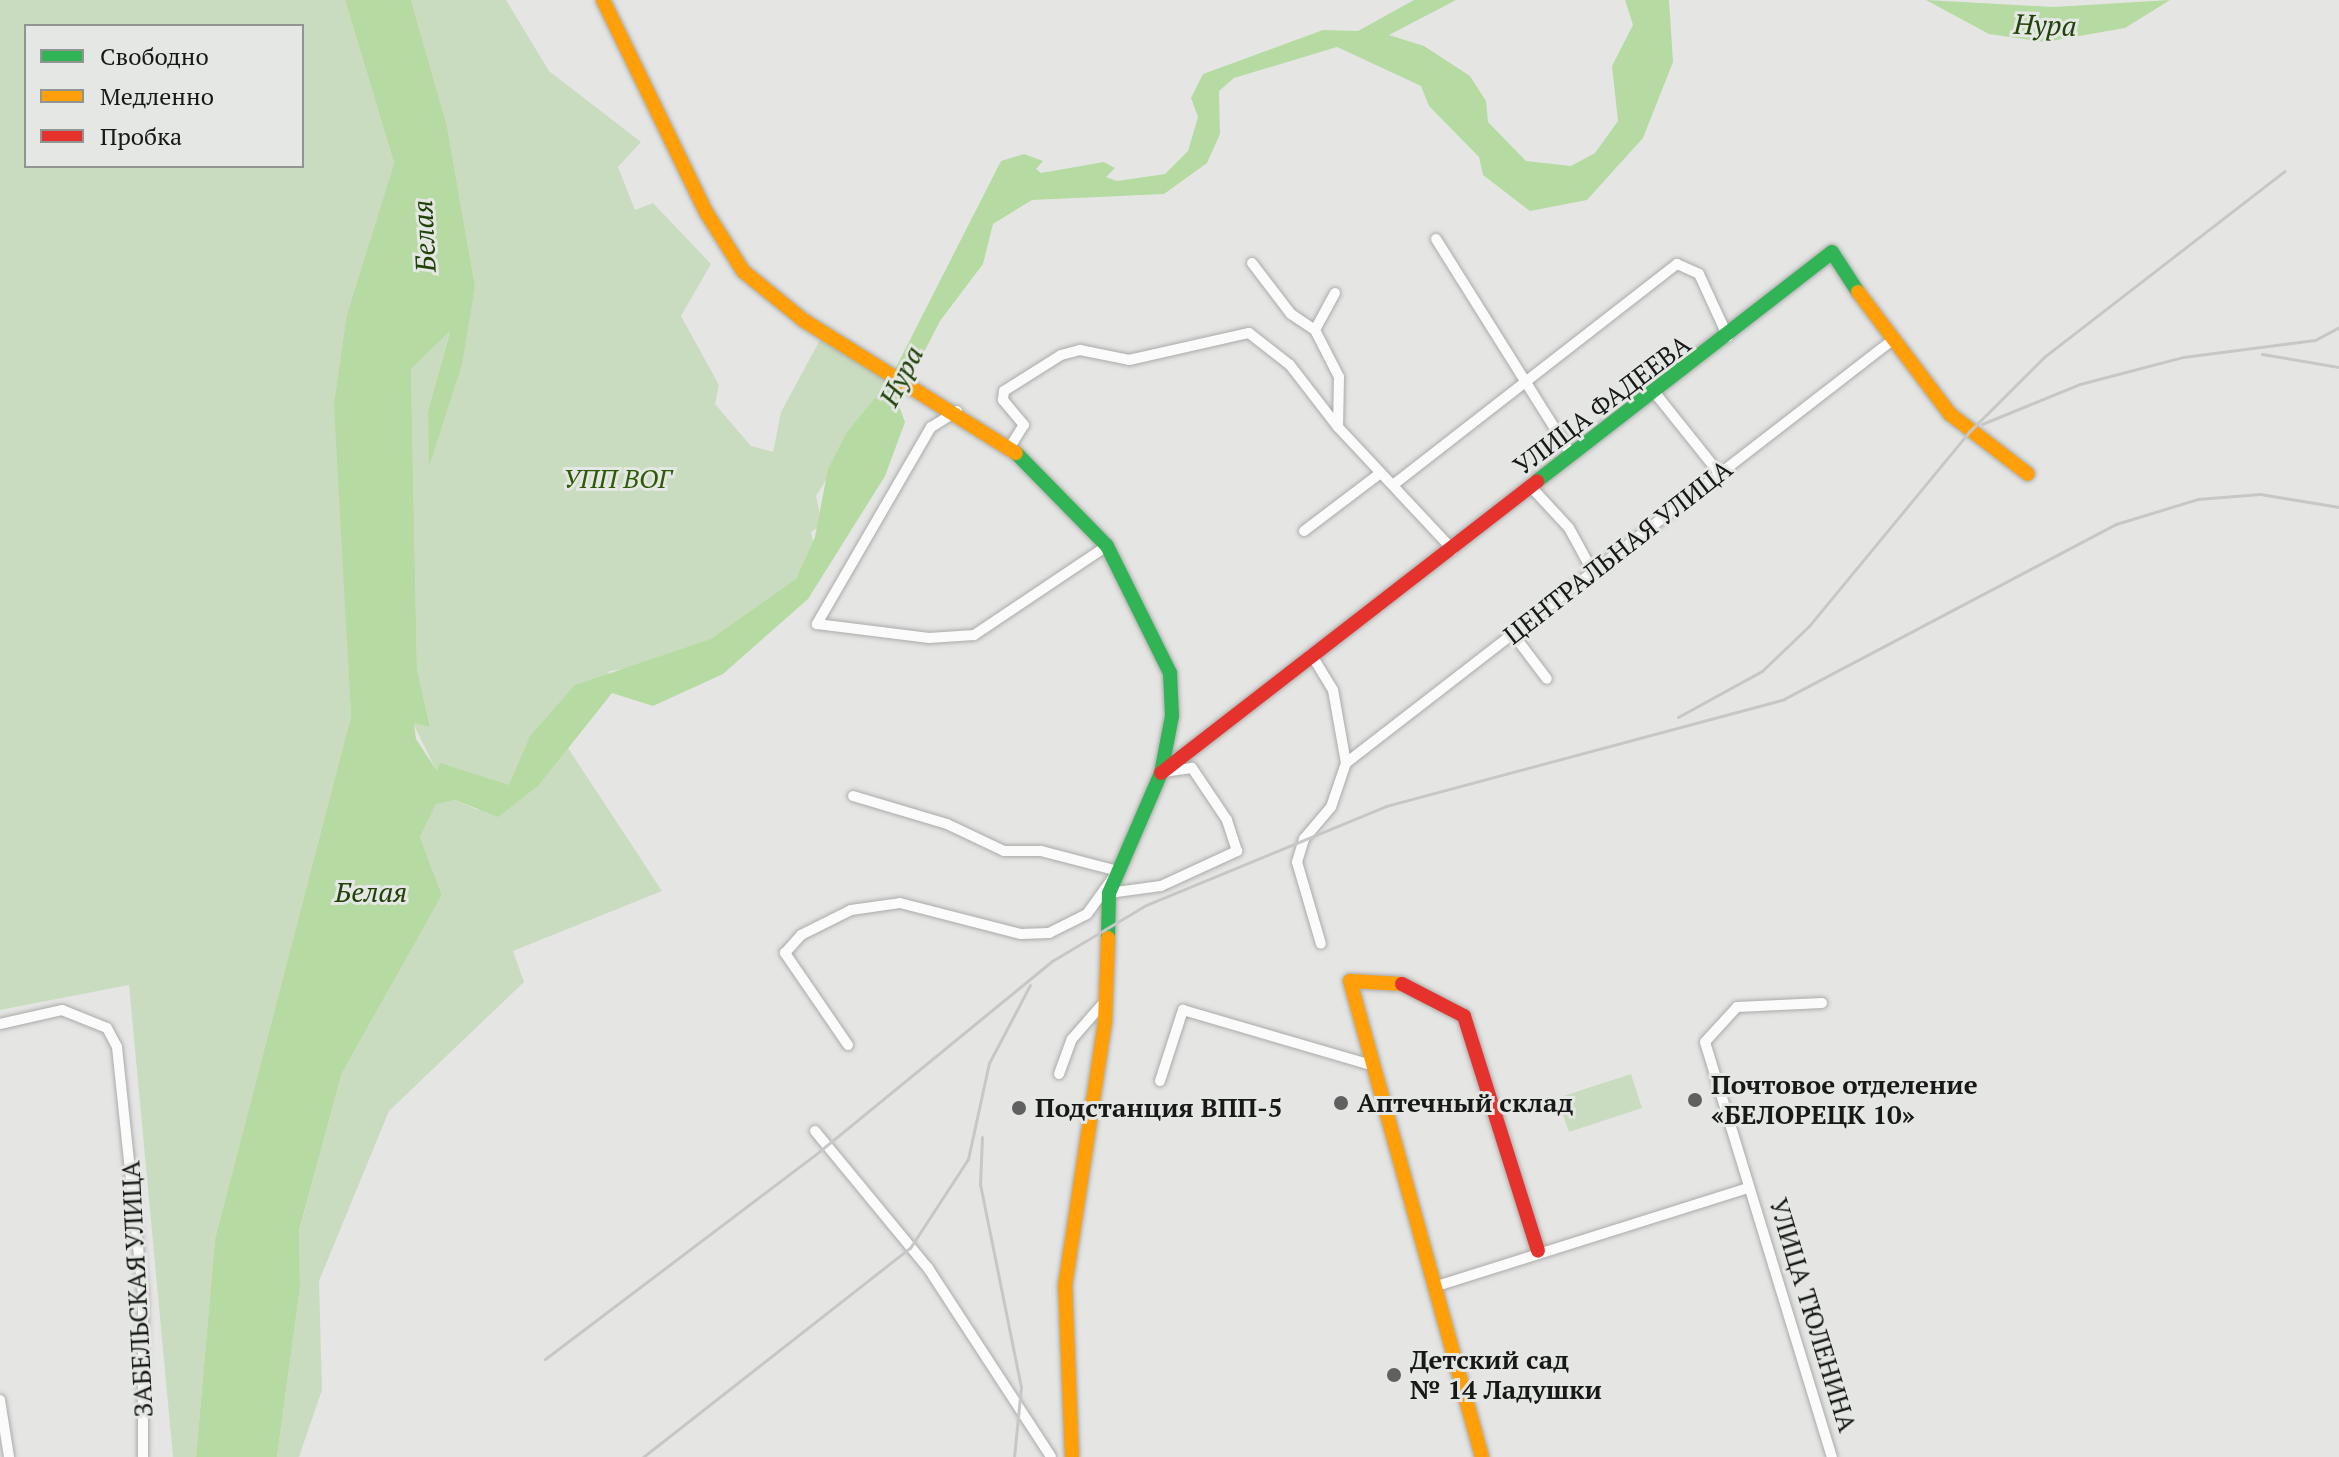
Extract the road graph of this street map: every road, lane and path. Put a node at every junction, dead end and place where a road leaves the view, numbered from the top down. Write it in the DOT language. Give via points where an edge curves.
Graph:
graph roads {
  1 [pos="603,0"];
  2 [pos="1436,239"];
  3 [pos="1252,263"];
  4 [pos="1335,293"];
  5 [pos="1315,330"];
  6 [pos="1729,339"];
  7 [pos="1890,342"];
  8 [pos="1526,387"];
  9 [pos="1655,393"];
  10 [pos="959,411"];
  11 [pos="1338,427"];
  12 [pos="1010,447"];
  13 [pos="1572,456"];
  14 [pos="1719,473"];
  15 [pos="1379,474"];
  16 [pos="2028,474"];
  17 [pos="1393,485"];
  18 [pos="1532,488"];
  19 [pos="1304,531"];
  20 [pos="1107,546"];
  21 [pos="1453,550"];
  22 [pos="1593,572"];
  23 [pos="1513,634"];
  24 [pos="1311,654"];
  25 [pos="1547,679"];
  26 [pos="1346,763"];
  27 [pos="1161,773"];
  28 [pos="853,796"];
  29 [pos="1118,871"];
  30 [pos="1109,893"];
  31 [pos="1321,944"];
  32 [pos="1106,1000"];
  33 [pos="1822,1003"];
  34 [pos="0,1024"];
  35 [pos="848,1045"];
  36 [pos="1374,1066"];
  37 [pos="1059,1074"];
  38 [pos="1160,1081"];
  39 [pos="815,1131"];
  40 [pos="1748,1188"];
  41 [pos="1538,1251"];
  42 [pos="1437,1286"];
  43 [pos="0,1400"];
  44 [pos="9,1457"];
  45 [pos="143,1457"];
  46 [pos="1051,1457"];
  47 [pos="1072,1457"];
  48 [pos="1482,1457"];
  49 [pos="1832,1457"];
  1 -- 10 [label="street" via="706,212 743,271 873,363"];
  2 -- 8 [label="street" via="1499,332"];
  3 -- 5 [label="street" via="1291,314"];
  4 -- 5 [label="street"];
  5 -- 11 [label="street" via="1339,377"];
  6 -- 7 [label="street, УЛИЦА ФАДЕЕВА" via="1832,252"];
  6 -- 8 [label="street" via="1699,274 1677,264"];
  6 -- 9 [label="street, УЛИЦА ФАДЕЕВА"];
  7 -- 14 [label="street, ЦЕНТРАЛЬНАЯ УЛИЦА"];
  7 -- 16 [label="street, УЛИЦА ФАДЕЕВА" via="1950,414"];
  8 -- 13 [label="street"];
  8 -- 17 [label="street" via="1418,459"];
  9 -- 13 [label="street, УЛИЦА ФАДЕЕВА"];
  9 -- 14 [label="street"];
  10 -- 12 [label="street"];
  10 -- 20 [label="street" via="931,427 817,624 929,638 974,635"];
  11 -- 12 [label="street" via="1290,365 1249,333 1129,360 1080,350 1061,355 1004,391 1003,400 1024,425"];
  11 -- 15 [label="street"];
  12 -- 20 [label="street"];
  13 -- 18 [label="street, УЛИЦА ФАДЕЕВА"];
  14 -- 22 [label="street, ЦЕНТРАЛЬНАЯ УЛИЦА"];
  15 -- 17 [label="street"];
  15 -- 19 [label="street"];
  17 -- 21 [label="street"];
  18 -- 21 [label="street, УЛИЦА ФАДЕЕВА"];
  18 -- 22 [label="street" via="1569,528"];
  20 -- 27 [label="street" via="1170,673 1172,716"];
  21 -- 24 [label="street, УЛИЦА ФАДЕЕВА"];
  22 -- 23 [label="street, ЦЕНТРАЛЬНАЯ УЛИЦА"];
  23 -- 25 [label="street"];
  23 -- 26 [label="street, ЦЕНТРАЛЬНАЯ УЛИЦА"];
  24 -- 26 [label="street" via="1333,690"];
  24 -- 27 [label="street, УЛИЦА ФАДЕЕВА"];
  26 -- 31 [label="street" via="1331,807 1304,839 1297,862"];
  27 -- 29 [label="street"];
  27 -- 30 [label="street" via="1192,768 1227,820 1237,851 1161,886"];
  28 -- 29 [label="street" via="947,824 987,847"];
  29 -- 30 [label="street"];
  29 -- 35 [label="street" via="1087,914 1049,933 1021,934 900,903 851,910 801,935 785,953"];
  30 -- 32 [label="street"];
  32 -- 37 [label="street" via="1072,1039"];
  32 -- 47 [label="street" via="1065,1286"];
  33 -- 40 [label="street, УЛИЦА ТЮЛЕНИНА" via="1737,1007 1705,1042"];
  34 -- 45 [label="street, ЗАБЕЛЬСКАЯ УЛИЦА" via="62,1010 107,1028 117,1047 143,1296"];
  36 -- 38 [label="street" via="1183,1010"];
  36 -- 41 [label="street" via="1350,981 1397,981 1464,1016"];
  36 -- 42 [label="street"];
  39 -- 46 [label="street" via="928,1268"];
  40 -- 41 [label="street, УЛИЦА ТЮЛЕНИНА"];
  40 -- 49 [label="street, УЛИЦА ТЮЛЕНИНА"];
  41 -- 42 [label="street, УЛИЦА ТЮЛЕНИНА"];
  42 -- 48 [label="street"];
  43 -- 44 [label="street"];
}
